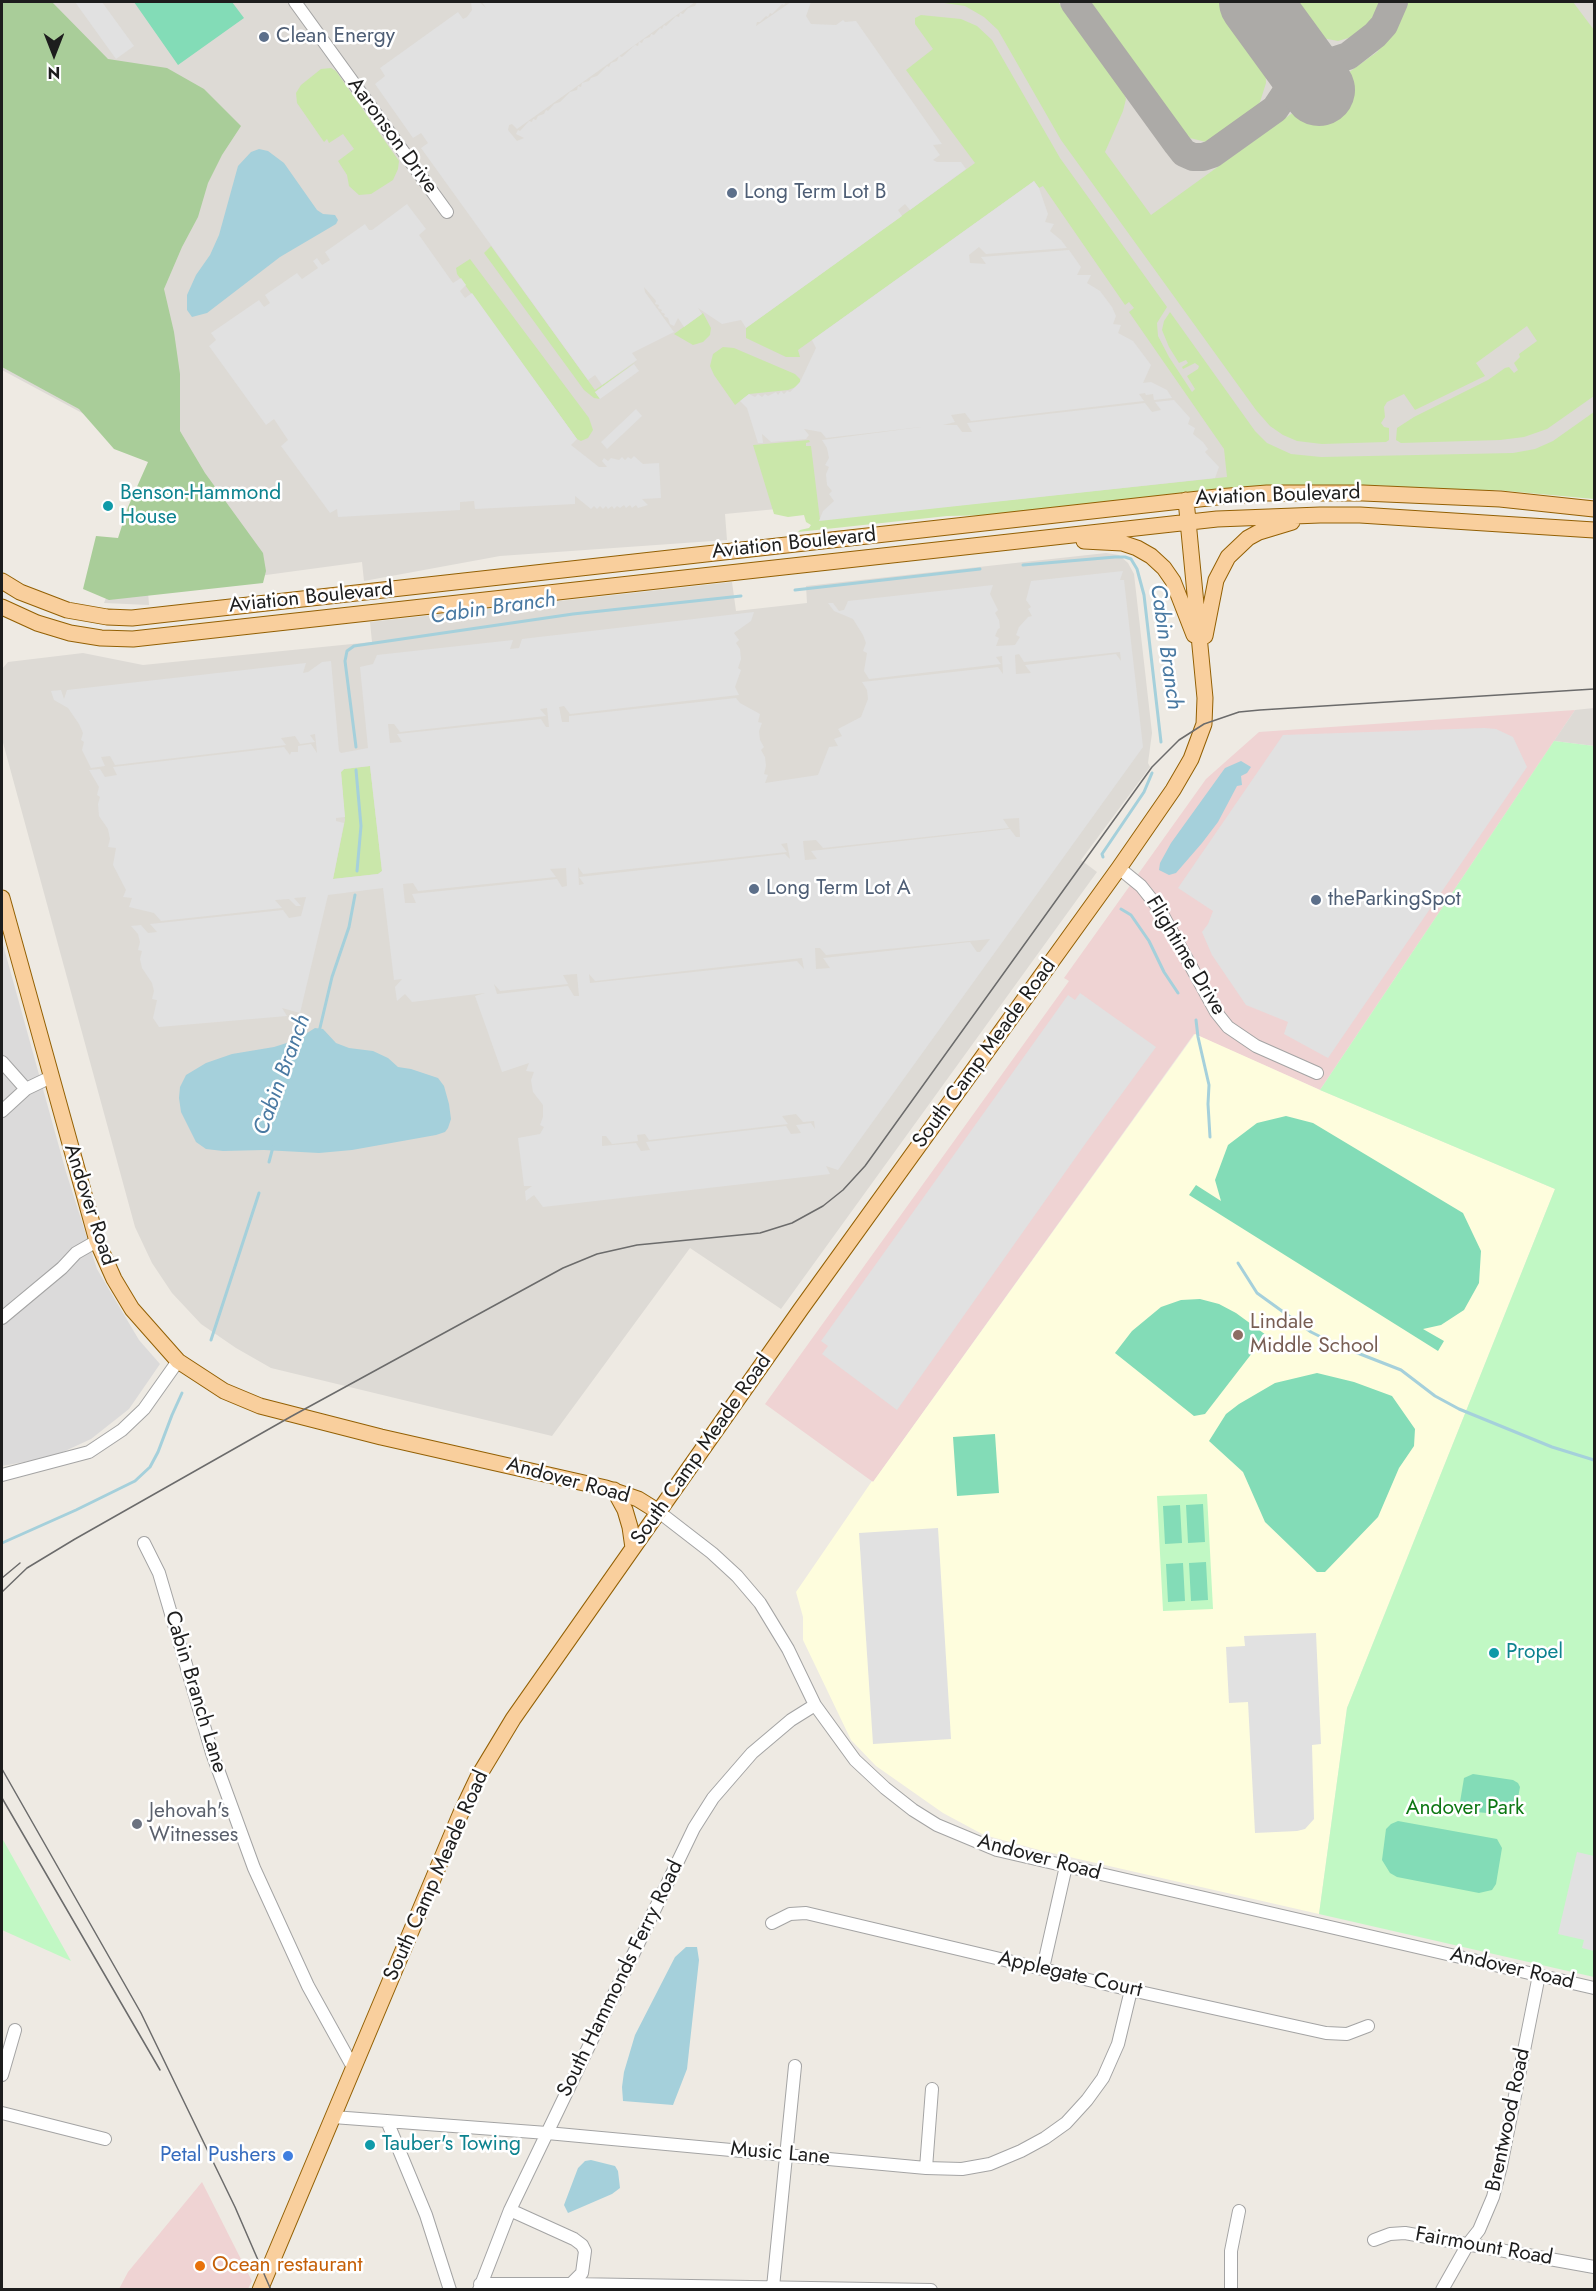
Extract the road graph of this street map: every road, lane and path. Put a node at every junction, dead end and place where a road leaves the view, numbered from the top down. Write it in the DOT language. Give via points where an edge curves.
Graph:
graph roads {
  1 [pos="295,2"];
  2 [pos="447,212"];
  3 [pos="1186,500"];
  4 [pos="1594,508"];
  5 [pos="1320,514"];
  6 [pos="1188,522"];
  7 [pos="1594,530"];
  8 [pos="1027,540"];
  9 [pos="2,581"];
  10 [pos="323,597"];
  11 [pos="2,607"];
  12 [pos="307,621"];
  13 [pos="1201,654"];
  14 [pos="1119,868"];
  15 [pos="2,903"];
  16 [pos="2,1062"];
  17 [pos="1317,1073"];
  18 [pos="51,1077"];
  19 [pos="26,1089"];
  20 [pos="2,1111"];
  21 [pos="97,1241"];
  22 [pos="2,1318"];
  23 [pos="178,1361"];
  24 [pos="2,1475"];
  25 [pos="614,1490"];
  26 [pos="658,1512"];
  27 [pos="144,1543"];
  28 [pos="633,1548"];
  29 [pos="815,1705"];
  30 [pos="1066,1866"];
  31 [pos="772,1923"];
  32 [pos="1043,1968"];
  33 [pos="1539,1975"];
  34 [pos="1594,1988"];
  35 [pos="1131,1990"];
  36 [pos="1368,2026"];
  37 [pos="15,2030"];
  38 [pos="795,2066"];
  39 [pos="354,2069"];
  40 [pos="2,2075"];
  41 [pos="932,2089"];
  42 [pos="2,2113"];
  43 [pos="333,2117"];
  44 [pos="387,2121"];
  45 [pos="547,2133"];
  46 [pos="105,2139"];
  47 [pos="786,2155"];
  48 [pos="926,2168"];
  49 [pos="510,2210"];
  50 [pos="1239,2211"];
  51 [pos="1374,2240"];
  52 [pos="1468,2244"];
  53 [pos="1594,2267"];
  54 [pos="571,2284"];
  55 [pos="480,2287"];
  56 [pos="773,2287"];
  57 [pos="837,2288"];
  58 [pos="260,2289"];
  59 [pos="450,2289"];
  60 [pos="931,2289"];
  61 [pos="1231,2289"];
  62 [pos="1442,2289"];
  1 -- 2 [label="street, Aaronson Drive"];
  3 -- 4 [label="main road, Aviation Boulevard" via="1363,493"];
  3 -- 6 [label="main road"];
  3 -- 10 [label="main road, Aviation Boulevard"];
  5 -- 6 [label="main road, Aviation Boulevard"];
  5 -- 7 [label="main road, Aviation Boulevard"];
  5 -- 13 [label="main road" via="1259,532 1228,556 1216,580"];
  6 -- 8 [label="main road, Aviation Boulevard"];
  6 -- 13 [label="main road"];
  8 -- 12 [label="main road, Aviation Boulevard"];
  8 -- 13 [label="main road" via="1122,543 1150,556 1173,581"];
  9 -- 10 [label="main road, Aviation Boulevard" via="60,608 119,618"];
  10 -- 12 [label="main road"];
  11 -- 12 [label="main road, Aviation Boulevard" via="55,629 116,639"];
  13 -- 14 [label="main road, South Camp Meade Road" via="1205,716 1199,741 1173,790"];
  14 -- 17 [label="street, Flightime Drive" via="1160,909 1228,1027 1256,1046"];
  14 -- 26 [label="main road, South Camp Meade Road"];
  15 -- 18 [label="main road, Andover Road"];
  16 -- 19 [label="street"];
  18 -- 19 [label="street"];
  18 -- 21 [label="main road, Andover Road"];
  19 -- 20 [label="street"];
  21 -- 22 [label="street" via="76,1253"];
  21 -- 23 [label="main road, Andover Road" via="125,1299"];
  23 -- 24 [label="street" via="144,1409 123,1430 89,1452"];
  23 -- 25 [label="main road, Andover Road" via="225,1391 284,1413"];
  25 -- 26 [label="main road, Andover Road"];
  25 -- 28 [label="main road" via="625,1510"];
  26 -- 28 [label="main road, South Camp Meade Road"];
  26 -- 29 [label="street, Andover Road" via="712,1553 760,1603"];
  27 -- 39 [label="street, Cabin Branch Lane" via="159,1573 212,1753 254,1868 308,1986"];
  28 -- 39 [label="main road, South Camp Meade Road" via="513,1719 478,1776"];
  29 -- 30 [label="street, Andover Road" via="855,1760 913,1810 997,1850"];
  29 -- 45 [label="street, South Hammonds Ferry Road" via="752,1753 708,1804"];
  30 -- 32 [label="street"];
  30 -- 33 [label="street, Andover Road"];
  31 -- 32 [label="street, Applegate Court" via="790,1914 806,1913"];
  32 -- 35 [label="street, Applegate Court"];
  33 -- 34 [label="street, Andover Road"];
  33 -- 52 [label="street, Brentwood Road" via="1502,2166 1479,2230"];
  35 -- 36 [label="street, Applegate Court" via="1326,2033 1347,2034"];
  35 -- 48 [label="street, Music Lane" via="1118,2044 1103,2078 1065,2123 1045,2138 990,2164 962,2169"];
  37 -- 40 [label="street"];
  38 -- 47 [label="street"];
  39 -- 43 [label="main road, South Camp Meade Road"];
  41 -- 48 [label="street"];
  42 -- 46 [label="street"];
  43 -- 44 [label="street, Music Lane"];
  43 -- 58 [label="main road, South Camp Meade Road"];
  44 -- 45 [label="street, Music Lane"];
  44 -- 59 [label="street" via="426,2215"];
  45 -- 47 [label="street, Music Lane"];
  45 -- 49 [label="street, South Hammonds Ferry Road"];
  47 -- 48 [label="street, Music Lane"];
  47 -- 56 [label="street"];
  49 -- 54 [label="street" via="582,2245 582,2273"];
  49 -- 55 [label="street, South Hammonds Ferry Road"];
  50 -- 61 [label="street" via="1231,2251"];
  51 -- 52 [label="street, Fairmount Road" via="1405,2233"];
  52 -- 53 [label="street, Fairmount Road"];
  52 -- 62 [label="street, Brentwood Road"];
  54 -- 55 [label="street"];
  54 -- 56 [label="street"];
  56 -- 57 [label="street"];
  57 -- 60 [label="street"];
}
